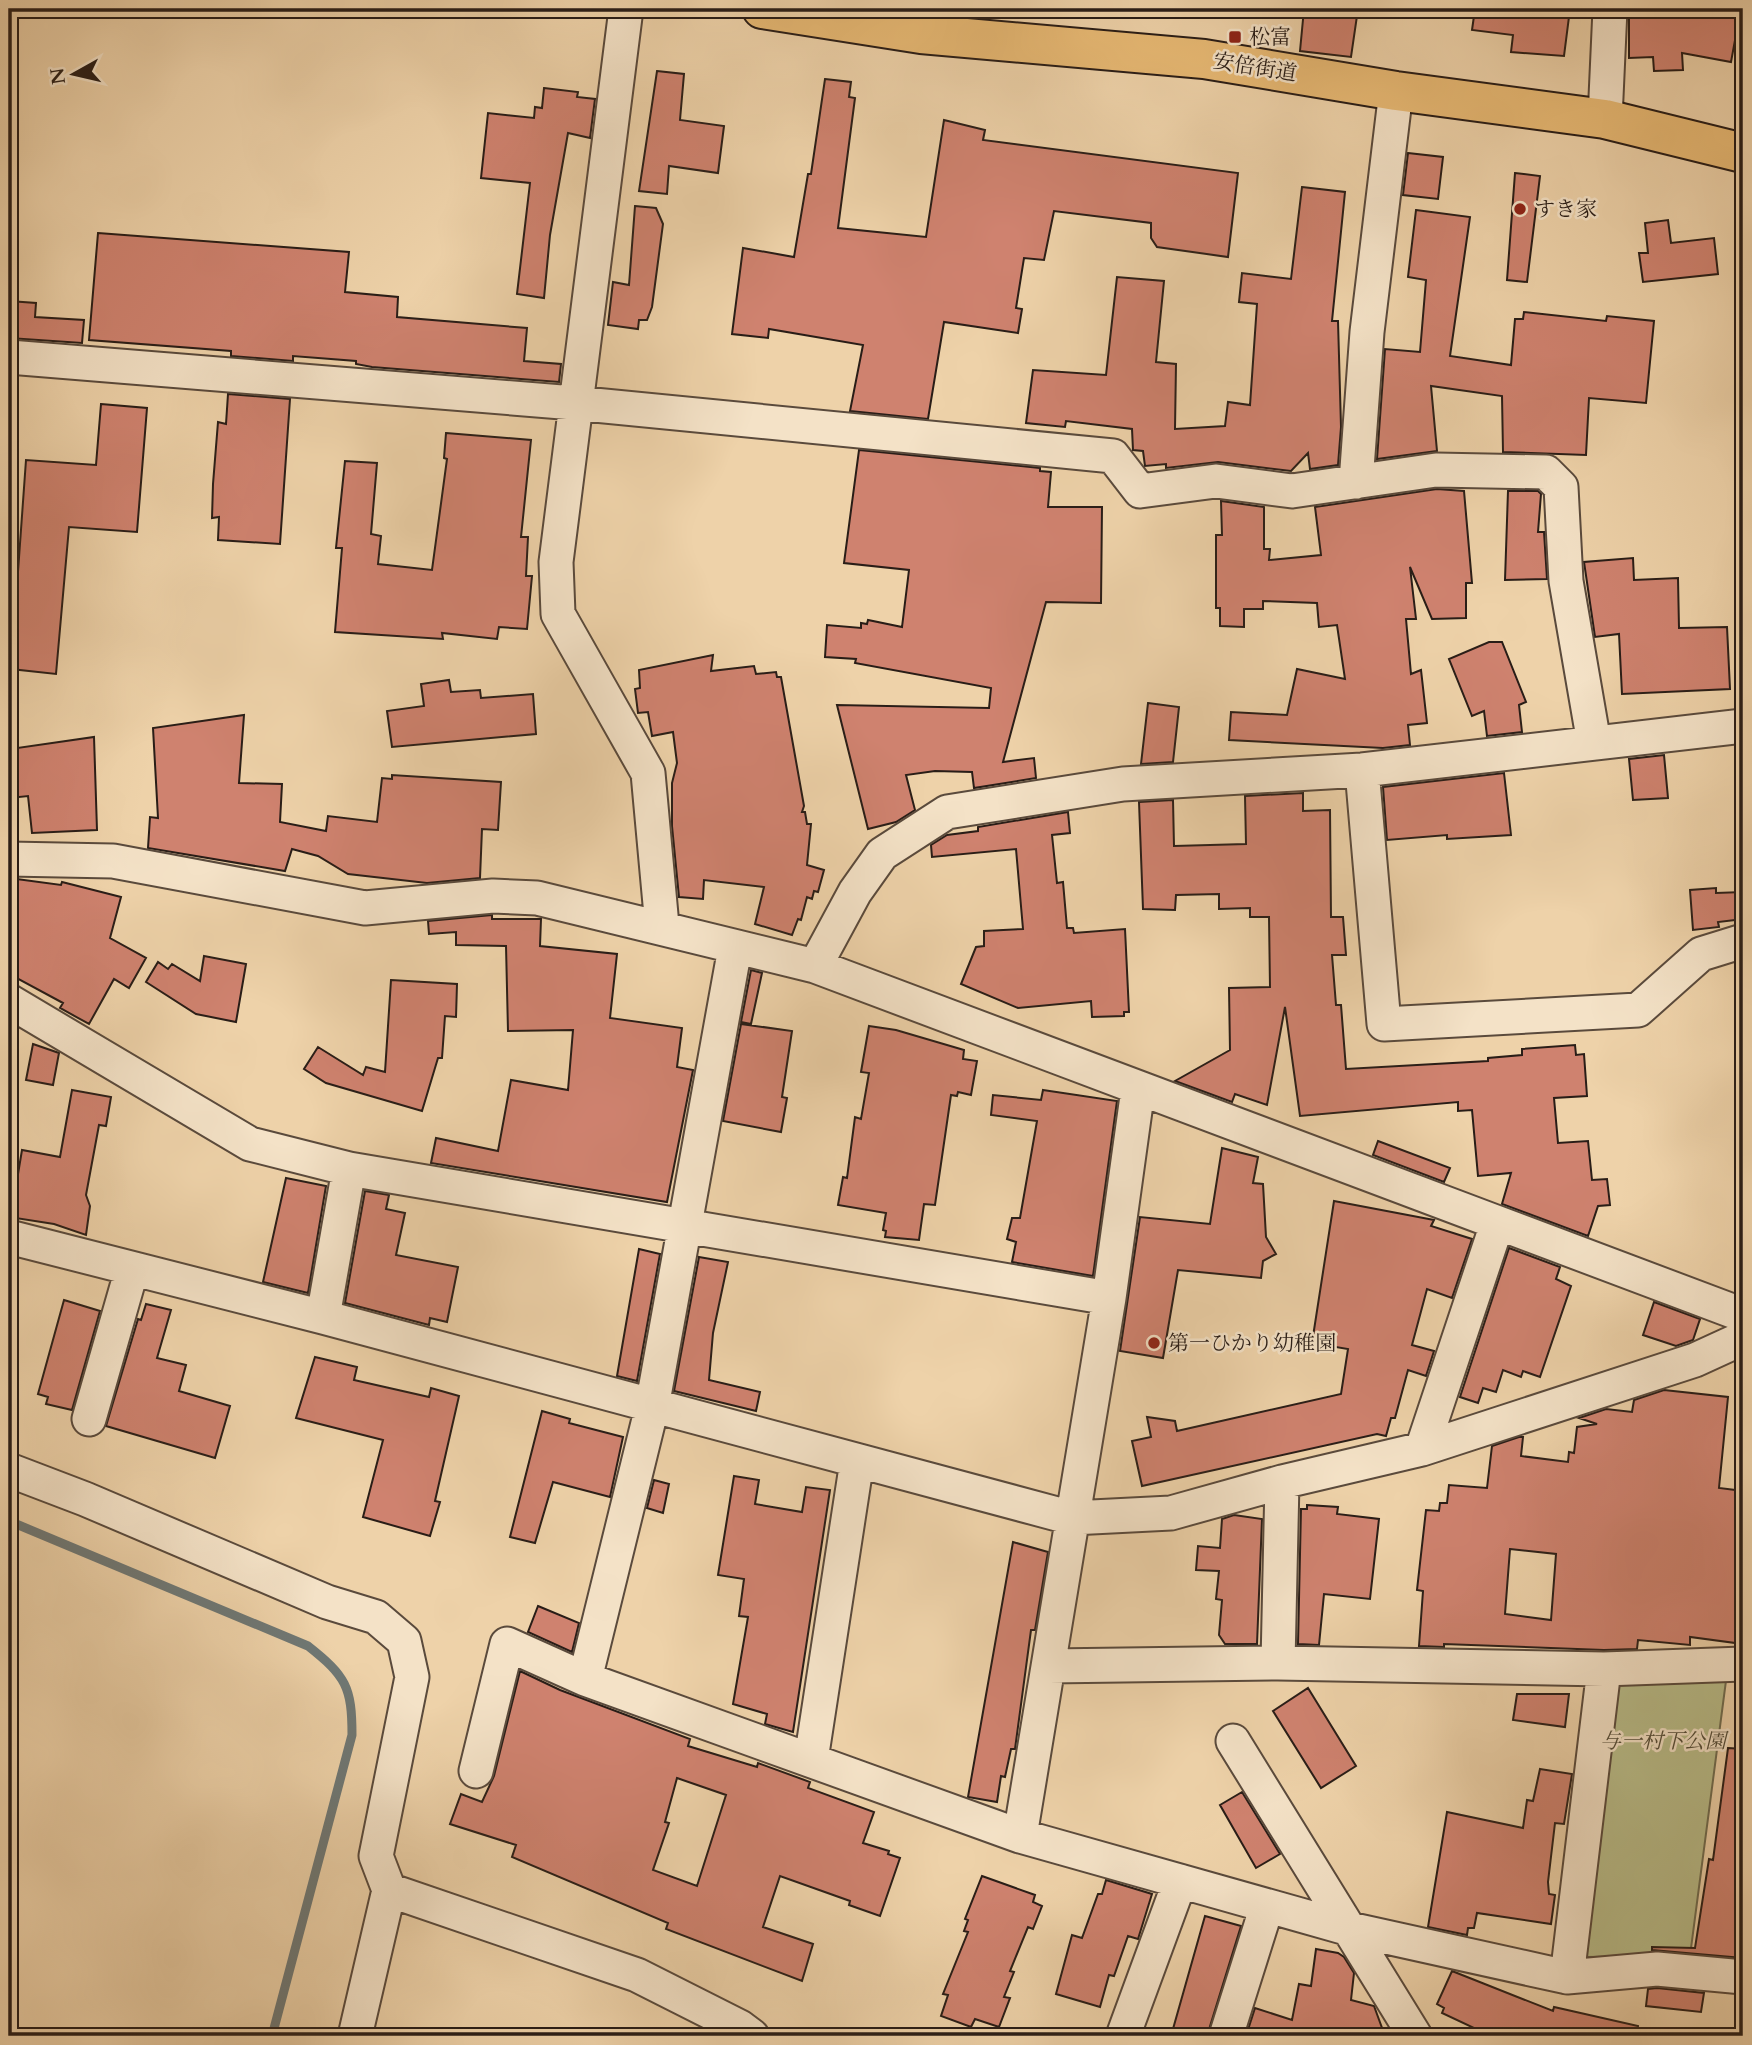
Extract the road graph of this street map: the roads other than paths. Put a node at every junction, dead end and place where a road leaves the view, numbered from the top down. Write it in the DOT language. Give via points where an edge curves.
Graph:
graph roads {
  1 [pos="626,9"];
  2 [pos="762,9"];
  3 [pos="1610,9"];
  4 [pos="923,21"];
  5 [pos="1396,91"];
  6 [pos="1605,119"];
  7 [pos="1743,153"];
  8 [pos="9,358"];
  9 [pos="574,403"];
  10 [pos="1356,482"];
  11 [pos="1743,726"];
  12 [pos="1594,743"];
  13 [pos="1362,769"];
  14 [pos="9,859"];
  15 [pos="662,926"];
  16 [pos="1743,941"];
  17 [pos="735,948"];
  18 [pos="815,966"];
  19 [pos="9,1000"];
  20 [pos="1138,1089"];
  21 [pos="349,1168"];
  22 [pos="1497,1224"];
  23 [pos="685,1226"];
  24 [pos="9,1237"];
  25 [pos="132,1269"];
  26 [pos="1109,1298"];
  27 [pos="1743,1315"];
  28 [pos="323,1317"];
  29 [pos="1743,1338"];
  30 [pos="652,1407"];
  31 [pos="89,1419"];
  32 [pos="1422,1449"];
  33 [pos="857,1461"];
  34 [pos="9,1470"];
  35 [pos="1282,1482"];
  36 [pos="1072,1518"];
  37 [pos="1278,1663"];
  38 [pos="1743,1664"];
  39 [pos="1049,1666"];
  40 [pos="1604,1669"];
  41 [pos="585,1679"];
  42 [pos="1233,1741"];
  43 [pos="811,1760"];
  44 [pos="476,1771"];
  45 [pos="1020,1836"];
  46 [pos="1180,1881"];
  47 [pos="389,1890"];
  48 [pos="1267,1906"];
  49 [pos="1350,1929"];
  50 [pos="1567,1977"];
  51 [pos="1743,1977"];
  52 [pos="355,2036"];
  53 [pos="752,2036"];
  54 [pos="1123,2036"];
  55 [pos="1226,2036"];
  56 [pos="1415,2036"];
  1 -- 9 [label="street"];
  2 -- 4 [label="main road, 安倍街道"];
  3 -- 6 [label="street"];
  4 -- 5 [label="main road, 安倍街道" via="1204,59"];
  5 -- 6 [label="main road, 安倍街道"];
  5 -- 10 [label="street" via="1367,332"];
  6 -- 7 [label="main road, 安倍街道"];
  8 -- 9 [label="street"];
  9 -- 10 [label="street" via="1113,456 1140,491 1216,481 1292,491"];
  9 -- 15 [label="street" via="556,562 558,614 648,773"];
  10 -- 12 [label="street" via="1436,470 1546,472 1561,487 1566,580"];
  11 -- 12 [label="street"];
  12 -- 13 [label="street"];
  13 -- 16 [label="street" via="1384,1024 1638,1010 1701,954"];
  13 -- 18 [label="street" via="1123,785 947,812 882,855 855,892"];
  14 -- 15 [label="street" via="113,861 365,908 493,896 537,898"];
  15 -- 17 [label="street"];
  17 -- 18 [label="street"];
  17 -- 23 [label="street"];
  18 -- 20 [label="street"];
  19 -- 21 [label="street" via="250,1144"];
  20 -- 22 [label="street"];
  20 -- 26 [label="street"];
  21 -- 23 [label="street"];
  21 -- 28 [label="street"];
  22 -- 27 [label="street"];
  22 -- 32 [label="street"];
  23 -- 26 [label="street"];
  23 -- 30 [label="street"];
  24 -- 25 [label="street"];
  25 -- 28 [label="street"];
  25 -- 31 [label="street"];
  26 -- 36 [label="street"];
  28 -- 30 [label="street"];
  29 -- 32 [label="street" via="1695,1360"];
  30 -- 33 [label="street"];
  30 -- 41 [label="street"];
  32 -- 35 [label="street"];
  33 -- 36 [label="street"];
  33 -- 43 [label="street"];
  34 -- 47 [label="street" via="327,1602 376,1617 404,1641 412,1677 376,1856"];
  35 -- 36 [label="street" via="1171,1513"];
  35 -- 37 [label="street"];
  36 -- 39 [label="street"];
  37 -- 39 [label="street"];
  37 -- 40 [label="street"];
  38 -- 40 [label="street"];
  39 -- 45 [label="street"];
  40 -- 50 [label="street"];
  41 -- 43 [label="street"];
  41 -- 44 [label="street" via="507,1644"];
  42 -- 49 [label="street"];
  43 -- 45 [label="street"];
  45 -- 46 [label="street"];
  46 -- 48 [label="street"];
  46 -- 54 [label="street"];
  47 -- 52 [label="street"];
  47 -- 53 [label="street" via="637,1975"];
  48 -- 49 [label="street"];
  48 -- 55 [label="street"];
  49 -- 50 [label="street"];
  49 -- 56 [label="street"];
  50 -- 51 [label="street" via="1657,1969"];
}
